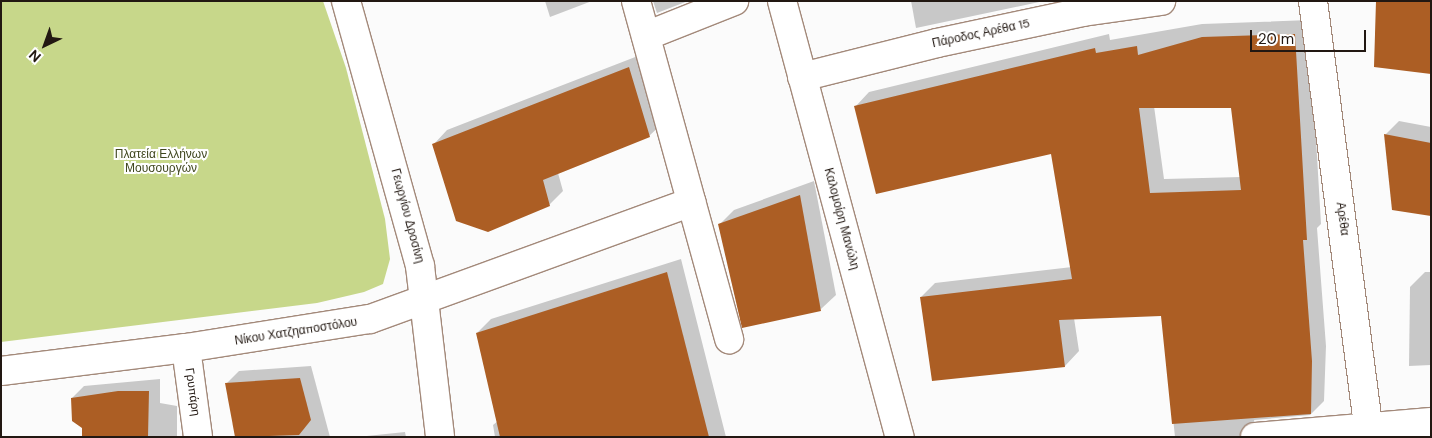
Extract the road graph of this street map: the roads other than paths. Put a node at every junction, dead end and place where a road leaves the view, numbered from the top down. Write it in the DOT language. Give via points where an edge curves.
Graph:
graph roads {
  1 [pos="346,1"];
  2 [pos="636,1"];
  3 [pos="734,1"];
  4 [pos="782,1"];
  5 [pos="1162,1"];
  6 [pos="1313,1"];
  7 [pos="646,36"];
  8 [pos="802,77"];
  9 [pos="691,202"];
  10 [pos="426,300"];
  11 [pos="729,339"];
  12 [pos="186,348"];
  13 [pos="1,371"];
  14 [pos="1431,422"];
  15 [pos="1370,432"];
  16 [pos="198,437"];
  17 [pos="440,437"];
  18 [pos="900,437"];
  19 [pos="1256,437"];
  1 -- 10 [label="street, Γεωργίου Δροσίνη" via="411,228"];
  2 -- 7 [label="street"];
  3 -- 7 [label="street"];
  4 -- 8 [label="street, Καλομοίρη Μανώλη"];
  5 -- 8 [label="street, Πάροδος Αρέθα 15" via="1063,16 937,42"];
  6 -- 15 [label="street, Αρέθα"];
  7 -- 9 [label="street"];
  8 -- 18 [label="street, Καλομοίρη Μανώλη"];
  9 -- 10 [label="street, Νίκου Χατζηαποστόλου"];
  9 -- 11 [label="street"];
  10 -- 12 [label="street, Νίκου Χατζηαποστόλου" via="340,326"];
  10 -- 17 [label="street, Γεωργίου Δροσίνη"];
  12 -- 13 [label="street, Νίκου Χατζηαποστόλου"];
  12 -- 16 [label="street, Γρυπάρη"];
  14 -- 15 [label="street"];
  15 -- 19 [label="street"];
}
